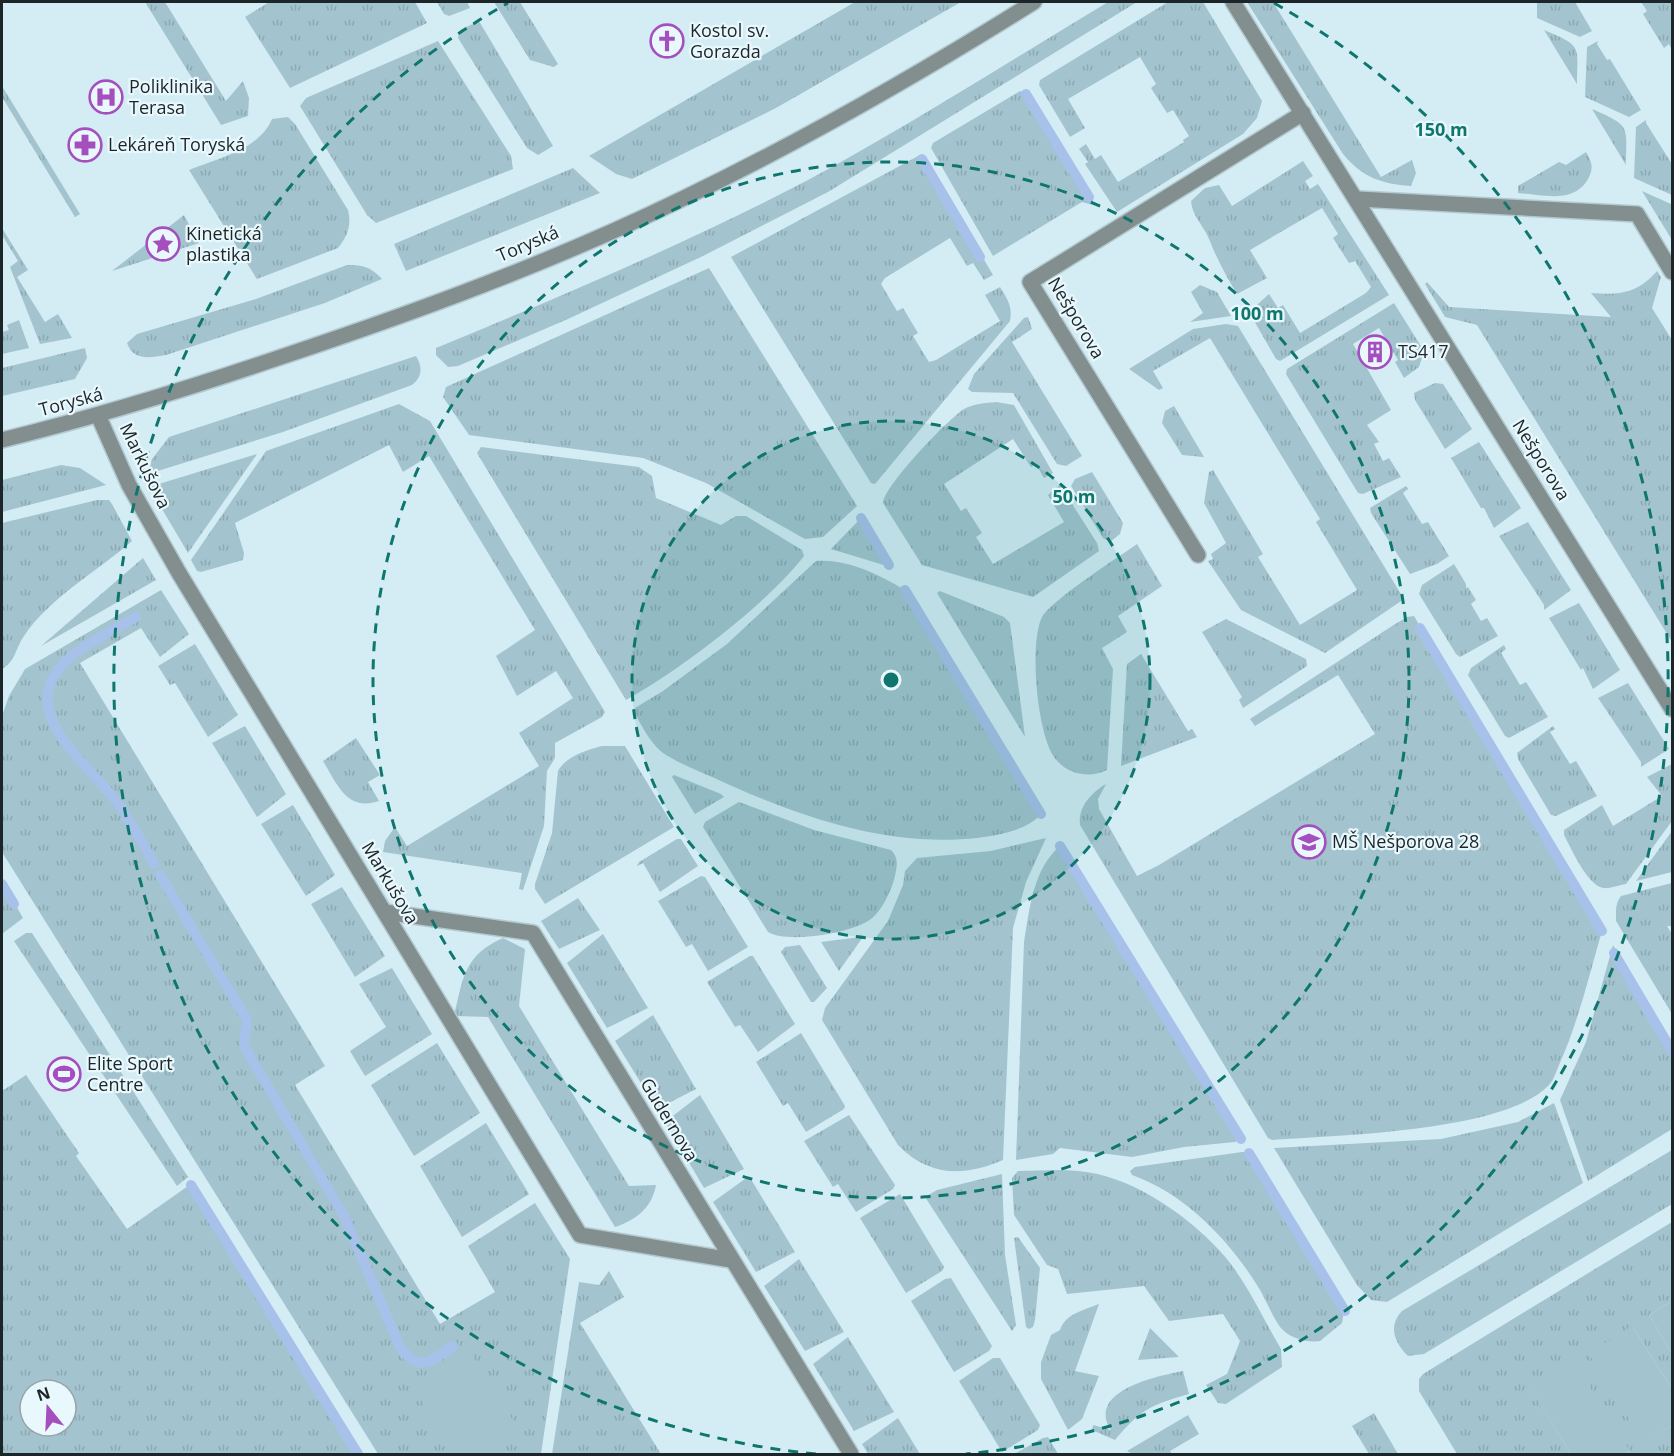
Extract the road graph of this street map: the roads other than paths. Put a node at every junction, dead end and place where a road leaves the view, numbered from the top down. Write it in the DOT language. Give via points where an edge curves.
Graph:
graph roads {
  1 [pos="1034,2"];
  2 [pos="1233,2"];
  3 [pos="1304,113"];
  4 [pos="1358,199"];
  5 [pos="1672,272"];
  6 [pos="98,415"];
  7 [pos="2,440"];
  8 [pos="1198,555"];
  9 [pos="1672,710"];
  10 [pos="385,912"];
  11 [pos="731,1260"];
  12 [pos="851,1455"];
  1 -- 6 [label="street, Toryská" via="814,131 668,205 409,314"];
  2 -- 3 [label="street, Nešporova"];
  3 -- 4 [label="street, Nešporova"];
  3 -- 8 [label="street, Nešporova" via="1030,282"];
  4 -- 5 [label="street" via="1637,214"];
  4 -- 9 [label="street, Nešporova"];
  6 -- 7 [label="street, Toryská"];
  6 -- 10 [label="street, Markušova" via="129,484 179,573"];
  10 -- 11 [label="street, Markušova" via="580,1235"];
  10 -- 11 [label="street, Gudernova" via="533,933"];
  11 -- 12 [label="street, Gudernova"];
}
